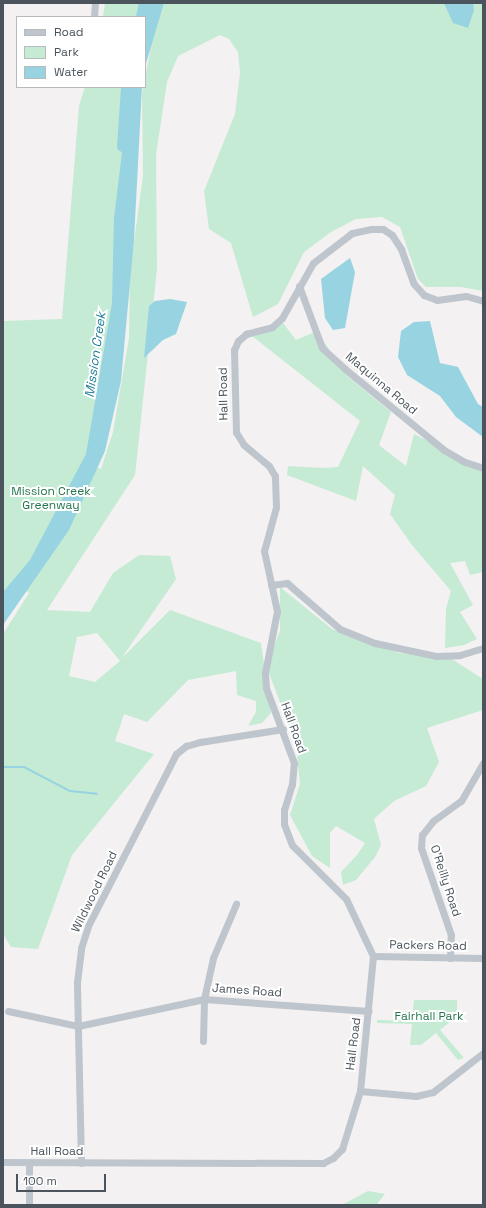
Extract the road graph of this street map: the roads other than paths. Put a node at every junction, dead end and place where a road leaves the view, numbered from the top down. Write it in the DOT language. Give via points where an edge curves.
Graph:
graph roads {
  1 [pos="95,3"];
  2 [pos="94,16"];
  3 [pos="299,286"];
  4 [pos="483,301"];
  5 [pos="483,468"];
  6 [pos="271,585"];
  7 [pos="483,648"];
  8 [pos="283,729"];
  9 [pos="483,763"];
  10 [pos="236,904"];
  11 [pos="373,956"];
  12 [pos="450,958"];
  13 [pos="483,958"];
  14 [pos="204,999"];
  15 [pos="8,1011"];
  16 [pos="369,1012"];
  17 [pos="78,1026"];
  18 [pos="203,1041"];
  19 [pos="483,1053"];
  20 [pos="360,1091"];
  21 [pos="3,1162"];
  22 [pos="29,1163"];
  23 [pos="81,1163"];
  24 [pos="29,1205"];
  1 -- 2 [label="street"];
  3 -- 4 [label="street, Hall Road" via="313,263 334,245 352,233 383,229 392,235 401,250 414,284 424,295 437,300 466,296"];
  3 -- 5 [label="street, Maquinna Road" via="322,348 444,450 465,462"];
  3 -- 6 [label="street, Hall Road" via="282,318 272,327 246,334 238,341 234,350 236,432 244,445 269,466 275,476 276,507 264,551"];
  6 -- 7 [label="street" via="287,583 340,629 375,643 436,656 460,655"];
  6 -- 8 [label="street, Hall Road" via="277,611 265,672 266,688"];
  8 -- 11 [label="street, Hall Road" via="294,763 292,784 284,810 284,824 292,845 346,899"];
  8 -- 17 [label="street, Wildwood Road" via="200,742 186,746 176,754 89,924 81,948 77,982"];
  9 -- 12 [label="street, O'Reilly Road" via="461,801 432,821 422,835 421,848 451,936"];
  10 -- 14 [label="street" via="213,958"];
  11 -- 12 [label="street, Packers Road"];
  11 -- 16 [label="street, Hall Road"];
  12 -- 13 [label="street, Packers Road"];
  14 -- 16 [label="street, James Road"];
  14 -- 17 [label="street, James Road"];
  14 -- 18 [label="street"];
  15 -- 17 [label="street"];
  16 -- 20 [label="street, Hall Road"];
  17 -- 23 [label="street, Wildwood Road"];
  19 -- 20 [label="street" via="433,1092 416,1096"];
  20 -- 23 [label="street, Hall Road" via="342,1149 323,1163"];
  21 -- 22 [label="street, Hall Road"];
  22 -- 23 [label="street, Hall Road"];
  22 -- 24 [label="street"];
}
